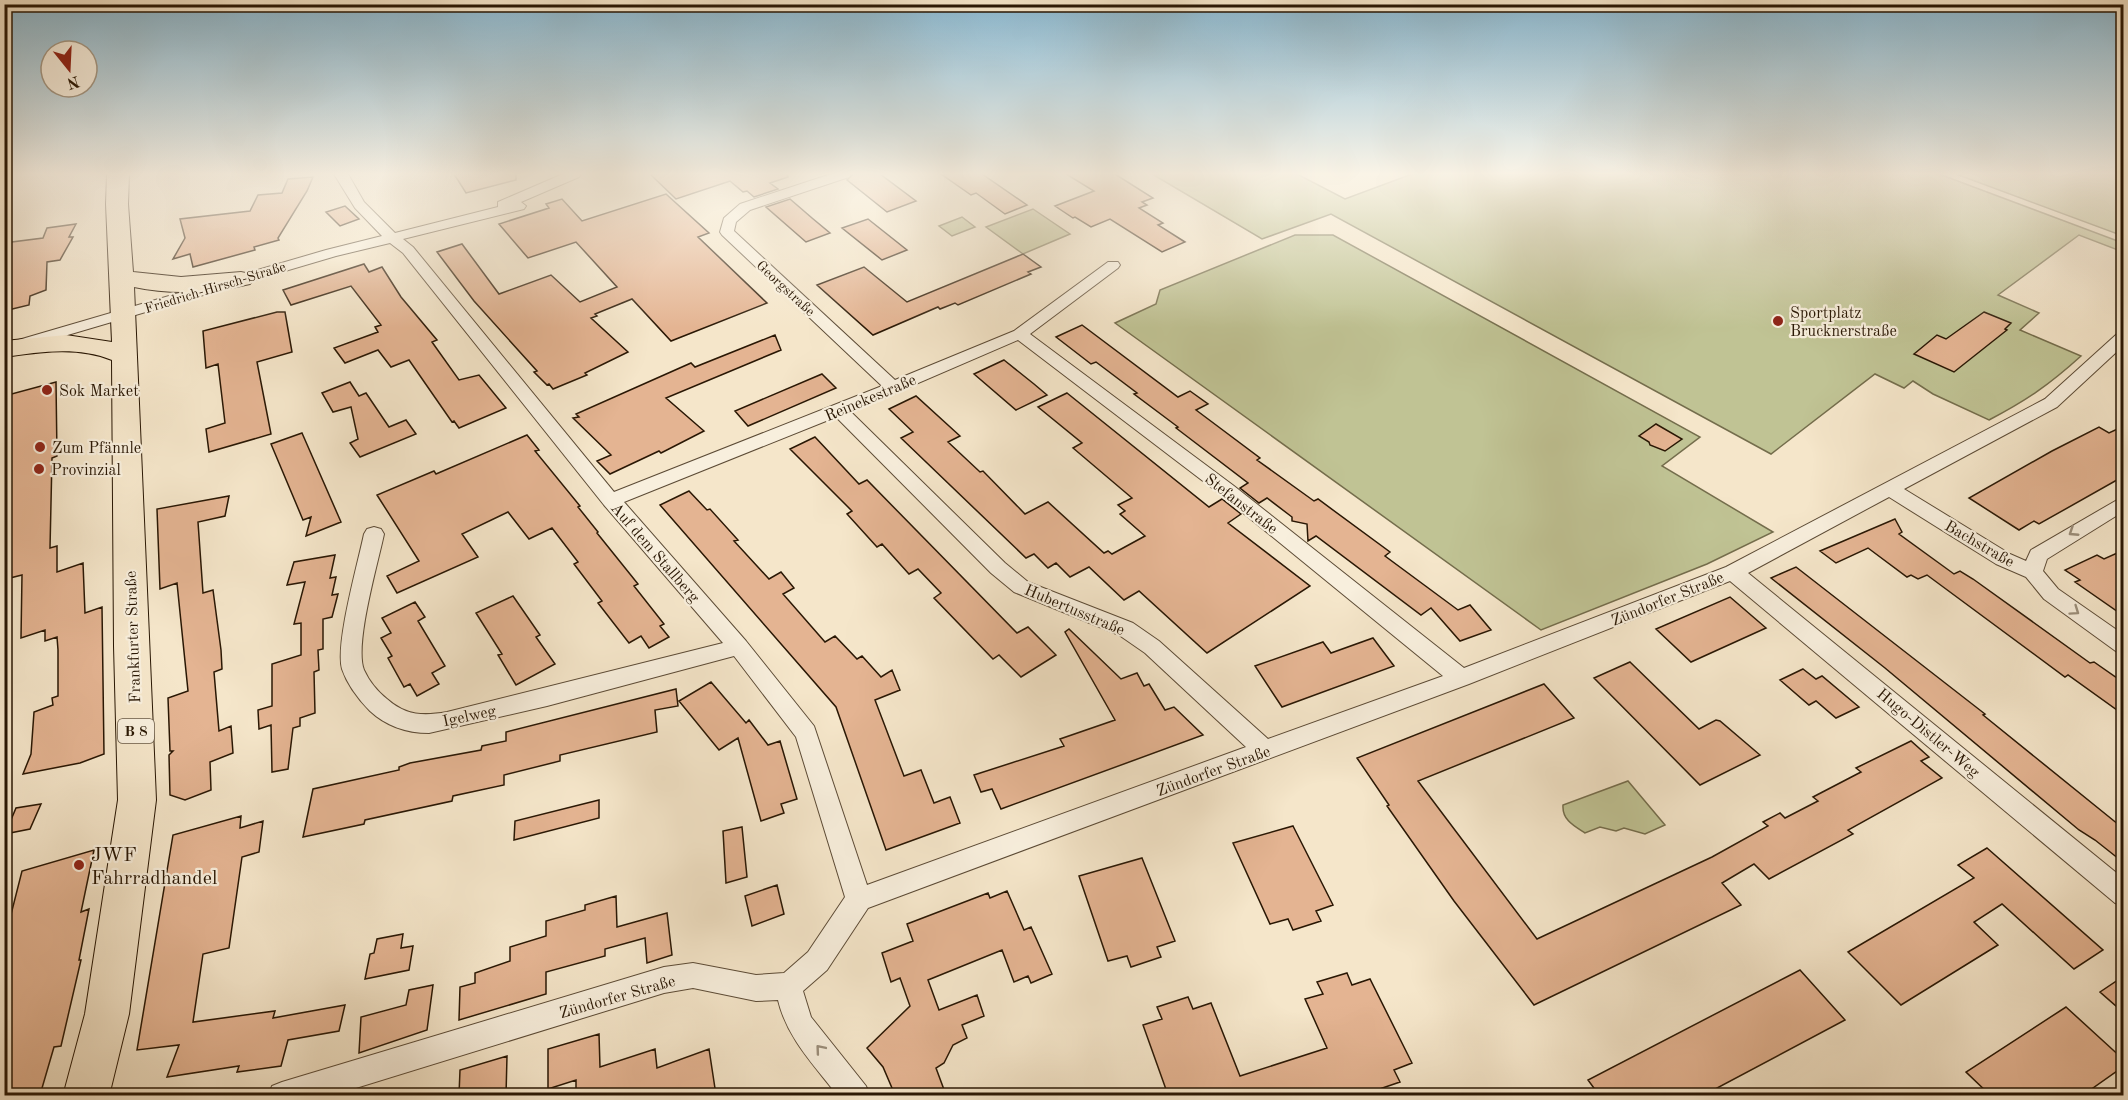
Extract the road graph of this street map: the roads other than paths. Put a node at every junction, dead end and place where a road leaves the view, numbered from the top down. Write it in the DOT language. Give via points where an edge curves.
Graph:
graph roads {
  1 [pos="118,225"];
  2 [pos="380,225"];
  3 [pos="443,225"];
  4 [pos="728,225"];
  5 [pos="392,238"];
  6 [pos="1113,265"];
  7 [pos="122,276"];
  8 [pos="241,279"];
  9 [pos="124,315"];
  10 [pos="1020,334"];
  11 [pos="2124,336"];
  12 [pos="4,349"];
  13 [pos="125,356"];
  14 [pos="893,387"];
  15 [pos="838,410"];
  16 [pos="1890,489"];
  17 [pos="611,500"];
  18 [pos="2124,502"];
  19 [pos="374,534"];
  20 [pos="1733,572"];
  21 [pos="2033,572"];
  22 [pos="2124,646"];
  23 [pos="739,647"];
  24 [pos="1461,678"];
  25 [pos="1266,751"];
  26 [pos="2124,895"];
  27 [pos="859,900"];
  28 [pos="788,986"];
  29 [pos="86,1095"];
  30 [pos="282,1095"];
  31 [pos="856,1095"];
  1 -- 7 [label="main road, Frankfurter Straße / B 8"];
  2 -- 5 [label="street, Auf dem Stallberg"];
  3 -- 5 [label="street, Friedrich-Hirsch-Straße"];
  4 -- 14 [label="street, Georgstraße" via="727,232"];
  5 -- 8 [label="street, Friedrich-Hirsch-Straße"];
  5 -- 17 [label="street, Auf dem Stallberg" via="408,250"];
  6 -- 10 [label="street, Reinekestraße"];
  7 -- 8 [label="main road" via="187,285"];
  7 -- 9 [label="main road, Frankfurter Straße / B 8"];
  8 -- 9 [label="street, Friedrich-Hirsch-Straße"];
  9 -- 12 [label="street, Friedrich-Hirsch-Straße"];
  9 -- 13 [label="main road, Frankfurter Straße / B 8"];
  10 -- 14 [label="street, Reinekestraße"];
  10 -- 24 [label="street, Stefanstraße" via="1227,490"];
  11 -- 16 [label="street, Zündorfer Straße" via="2051,403"];
  12 -- 13 [label="main road" via="91,343"];
  13 -- 29 [label="main road, Frankfurter Straße / B 8" via="137,800 107,1014"];
  14 -- 15 [label="street, Reinekestraße"];
  15 -- 17 [label="street, Reinekestraße"];
  15 -- 25 [label="street, Hubertusstraße" via="1021,587 1109,621 1152,647"];
  16 -- 20 [label="street, Zündorfer Straße"];
  16 -- 21 [label="street, Bachstraße" via="2003,559"];
  17 -- 23 [label="street, Auf dem Stallberg"];
  18 -- 21 [label="street, Bachstraße, one-way" via="2038,555"];
  19 -- 23 [label="street, Igelweg" via="355,625 352,667 379,706 410,723 429,724 508,707"];
  20 -- 24 [label="street, Zündorfer Straße"];
  20 -- 26 [label="street, Hugo-Distler-Weg"];
  21 -- 22 [label="street, one-way" via="2050,594"];
  23 -- 27 [label="street, Auf dem Stallberg" via="806,733"];
  24 -- 25 [label="street, Zündorfer Straße"];
  25 -- 27 [label="street, Zündorfer Straße"];
  27 -- 28 [label="street" via="809,971"];
  28 -- 30 [label="street, Zündorfer Straße" via="745,987 694,975 664,980"];
  31 -- 28 [label="street, one-way" via="801,1027"];
}
